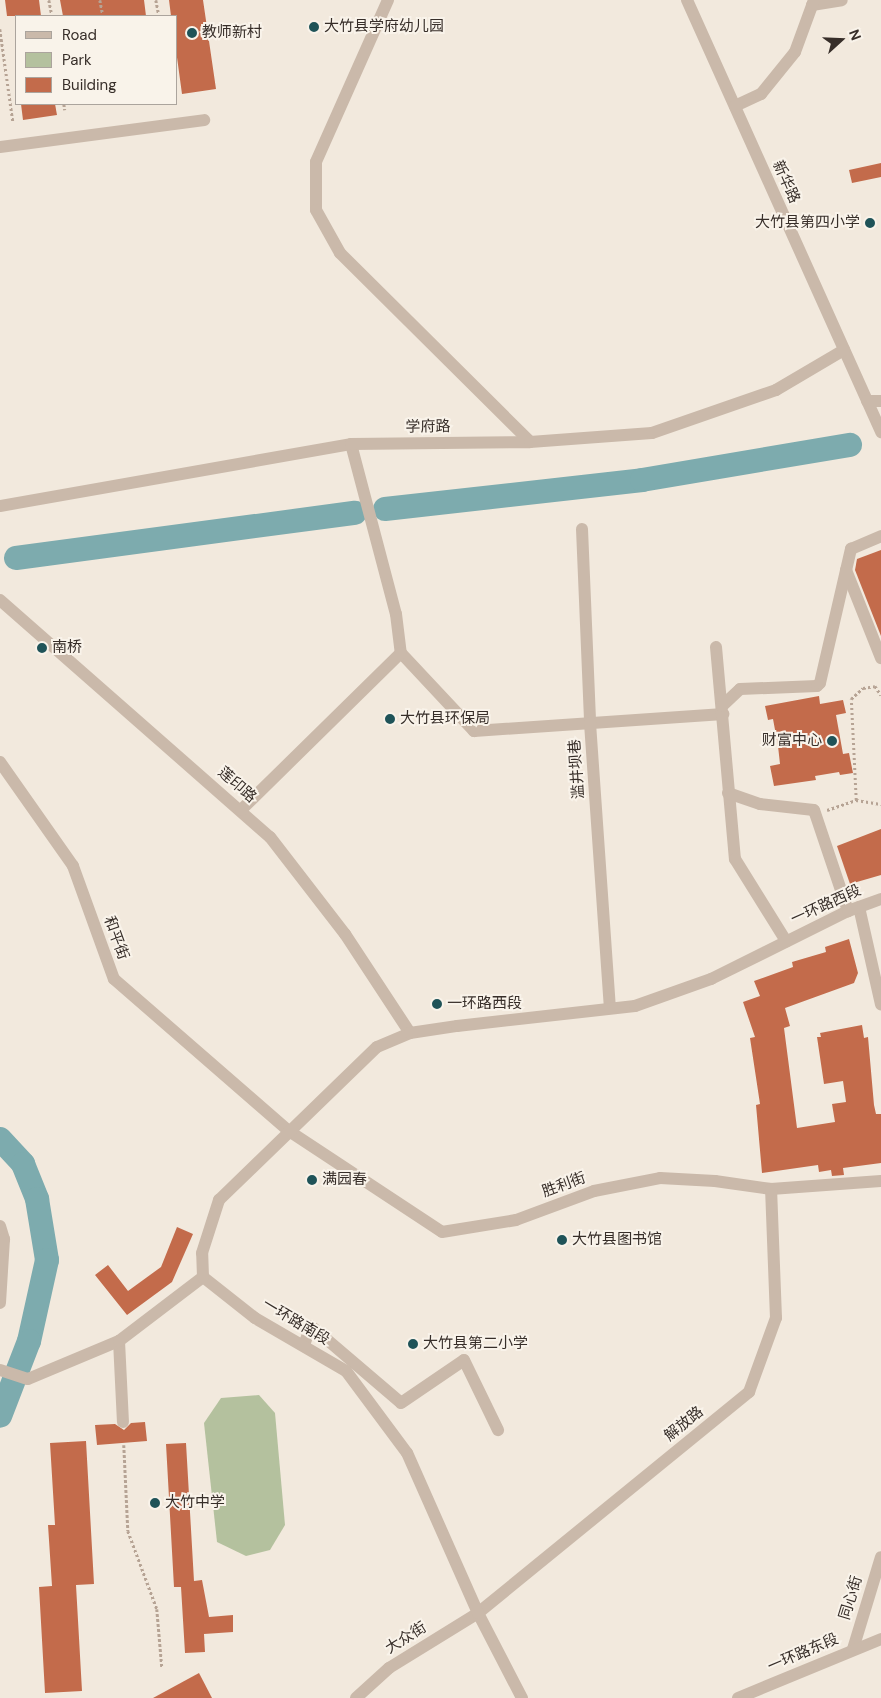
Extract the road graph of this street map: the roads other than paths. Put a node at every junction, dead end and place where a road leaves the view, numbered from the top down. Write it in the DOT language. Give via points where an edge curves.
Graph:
graph roads {
  1 [pos="388,0"];
  2 [pos="687,0"];
  3 [pos="842,0"];
  4 [pos="813,2"];
  5 [pos="734,106"];
  6 [pos="204,120"];
  7 [pos="0,147"];
  8 [pos="844,350"];
  9 [pos="867,401"];
  10 [pos="881,401"];
  11 [pos="881,432"];
  12 [pos="530,442"];
  13 [pos="351,444"];
  14 [pos="0,506"];
  15 [pos="582,529"];
  16 [pos="881,536"];
  17 [pos="846,570"];
  18 [pos="0,600"];
  19 [pos="716,646"];
  20 [pos="401,653"];
  21 [pos="881,658"];
  22 [pos="722,710"];
  23 [pos="590,724"];
  24 [pos="0,762"];
  25 [pos="728,793"];
  26 [pos="241,810"];
  27 [pos="881,899"];
  28 [pos="854,909"];
  29 [pos="786,941"];
  30 [pos="881,1005"];
  31 [pos="610,1008"];
  32 [pos="410,1033"];
  33 [pos="289,1131"];
  34 [pos="881,1181"];
  35 [pos="771,1189"];
  36 [pos="0,1226"];
  37 [pos="203,1277"];
  38 [pos="0,1303"];
  39 [pos="119,1341"];
  40 [pos="304,1345"];
  41 [pos="0,1370"];
  42 [pos="123,1422"];
  43 [pos="498,1430"];
  44 [pos="881,1557"];
  45 [pos="478,1613"];
  46 [pos="881,1639"];
  47 [pos="853,1649"];
  48 [pos="356,1698"];
  49 [pos="522,1698"];
  50 [pos="738,1698"];
  1 -- 12 [label="street" via="316,162 316,210 340,253"];
  2 -- 5 [label="street, 新华路"];
  3 -- 4 [label="street"];
  4 -- 5 [label="street" via="795,52 761,94"];
  5 -- 8 [label="street, 新华路"];
  6 -- 7 [label="street"];
  8 -- 9 [label="street, 新华路"];
  8 -- 12 [label="street, 学府路" via="776,390 652,433"];
  9 -- 10 [label="street"];
  9 -- 11 [label="street, 新华路"];
  12 -- 13 [label="street, 学府路"];
  13 -- 14 [label="street, 学府路"];
  13 -- 20 [label="street" via="396,614"];
  15 -- 23 [label="street, 滥井坝巷"];
  16 -- 17 [label="street" via="851,549"];
  17 -- 21 [label="street"];
  17 -- 22 [label="street" via="820,683 817,686 740,689"];
  18 -- 26 [label="street, 莲印路"];
  19 -- 22 [label="street"];
  20 -- 23 [label="street" via="474,731"];
  20 -- 26 [label="street"];
  22 -- 23 [label="street"];
  22 -- 25 [label="street"];
  23 -- 31 [label="street, 滥井坝巷"];
  24 -- 33 [label="street, 和平街" via="73,866 114,979"];
  25 -- 28 [label="street" via="760,804 814,810"];
  25 -- 29 [label="street" via="735,859"];
  26 -- 32 [label="street, 莲印路" via="270,837 345,934"];
  27 -- 28 [label="street, 一环路西段"];
  28 -- 29 [label="street, 一环路西段"];
  28 -- 30 [label="street"];
  29 -- 31 [label="street, 一环路西段" via="710,979 635,1006"];
  31 -- 32 [label="street, 一环路西段"];
  32 -- 33 [label="street" via="377,1047"];
  33 -- 35 [label="street, 胜利街" via="442,1232 516,1220 594,1191 660,1178"];
  33 -- 37 [label="street" via="218,1200 202,1253"];
  34 -- 35 [label="street, 胜利街"];
  35 -- 45 [label="street, 解放路" via="776,1318 749,1392"];
  36 -- 38 [label="street" via="4,1239"];
  37 -- 39 [label="street"];
  37 -- 40 [label="street, 一环路南段" via="255,1318"];
  39 -- 41 [label="street" via="28,1379"];
  39 -- 42 [label="street"];
  40 -- 43 [label="street" via="311,1326 401,1403 464,1360"];
  40 -- 45 [label="street, 一环路南段" via="346,1371 407,1453"];
  44 -- 47 [label="street, 同心街"];
  45 -- 48 [label="street, 大众街" via="389,1668"];
  45 -- 49 [label="street, 一环路南段"];
  46 -- 47 [label="street, 一环路东段"];
  47 -- 50 [label="street, 一环路东段"];
}
